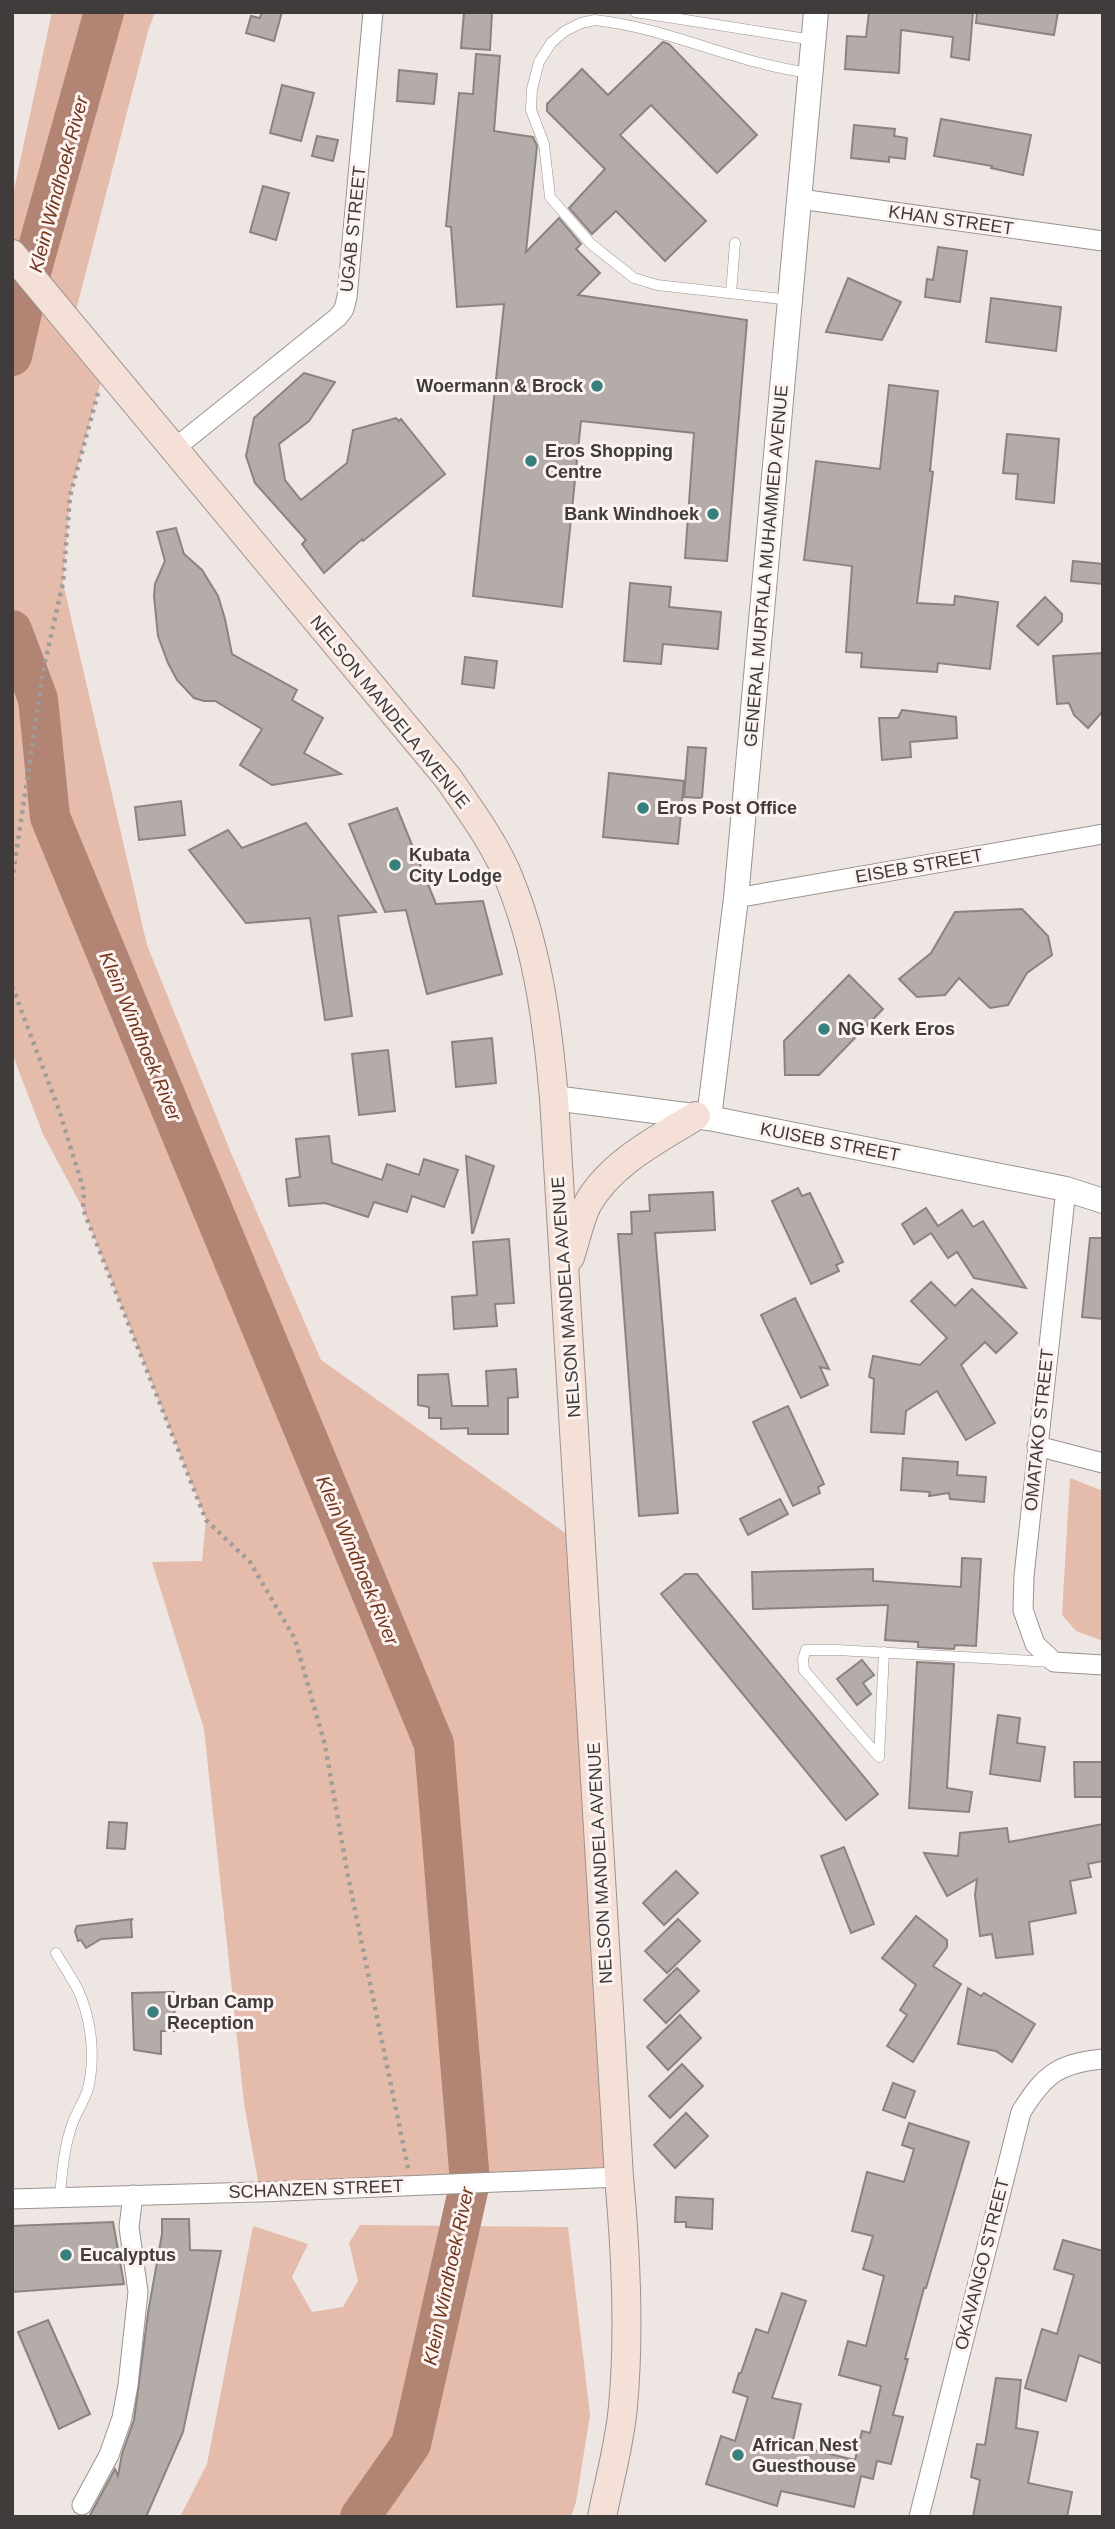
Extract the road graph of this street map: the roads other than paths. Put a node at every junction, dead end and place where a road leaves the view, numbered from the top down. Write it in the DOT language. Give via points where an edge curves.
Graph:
graph roads {
  1 [pos="373,12"];
  2 [pos="635,12"];
  3 [pos="816,12"];
  4 [pos="813,40"];
  5 [pos="811,73"];
  6 [pos="800,200"];
  7 [pos="1103,241"];
  8 [pos="735,243"];
  9 [pos="12,254"];
  10 [pos="730,293"];
  11 [pos="790,300"];
  12 [pos="174,449"];
  13 [pos="1103,834"];
  14 [pos="736,898"];
  15 [pos="554,1098"];
  16 [pos="703,1117"];
  17 [pos="1066,1189"];
  18 [pos="1103,1201"];
  19 [pos="565,1273"];
  20 [pos="1037,1446"];
  21 [pos="1103,1463"];
  22 [pos="884,1653"];
  23 [pos="1054,1662"];
  24 [pos="1103,1665"];
  25 [pos="56,1953"];
  26 [pos="1103,2059"];
  27 [pos="619,2177"];
  28 [pos="133,2195"];
  29 [pos="60,2197"];
  30 [pos="12,2199"];
  31 [pos="82,2505"];
  32 [pos="601,2517"];
  33 [pos="919,2517"];
  1 -- 12 [label="street, UGAB STREET" via="344,309"];
  2 -- 4 [label="lane"];
  3 -- 4 [label="street, GENERAL MURTALA MUHAMMED AVENUE"];
  4 -- 5 [label="street, GENERAL MURTALA MUHAMMED AVENUE"];
  5 -- 6 [label="street, GENERAL MURTALA MUHAMMED AVENUE"];
  5 -- 10 [label="lane" via="775,69 685,40 595,20 565,32 539,62 531,110 544,144 550,197 565,217 634,278"];
  6 -- 7 [label="street, KHAN STREET"];
  6 -- 11 [label="street, GENERAL MURTALA MUHAMMED AVENUE"];
  8 -- 10 [label="lane"];
  9 -- 12 [label="main road, NELSON MANDELA AVENUE"];
  10 -- 11 [label="lane"];
  11 -- 14 [label="street, GENERAL MURTALA MUHAMMED AVENUE"];
  12 -- 15 [label="main road, NELSON MANDELA AVENUE" via="448,778 476,818 504,867 528,931 540,975"];
  13 -- 14 [label="street, EISEB STREET"];
  14 -- 16 [label="street, GENERAL MURTALA MUHAMMED AVENUE"];
  15 -- 16 [label="street, KUISEB STREET"];
  15 -- 19 [label="main road, NELSON MANDELA AVENUE"];
  16 -- 17 [label="street, KUISEB STREET"];
  16 -- 19 [label="main road" via="627,1161 605,1182 587,1205"];
  17 -- 18 [label="street, KUISEB STREET"];
  17 -- 20 [label="street, OMATAKO STREET"];
  19 -- 27 [label="main road, NELSON MANDELA AVENUE"];
  20 -- 21 [label="street"];
  20 -- 23 [label="street, OMATAKO STREET" via="1023,1610 1035,1644"];
  22 -- 22 [label="lane" via="880,1744 879,1757 804,1670 803,1659 806,1650"];
  22 -- 23 [label="lane"];
  23 -- 24 [label="street"];
  25 -- 29 [label="lane" via="79,1992 91,2043 87,2092 65,2149"];
  26 -- 33 [label="street, OKAVANGO STREET" via="1056,2070 1037,2087 1021,2112"];
  27 -- 28 [label="street, SCHANZEN STREET"];
  27 -- 32 [label="main road, NELSON MANDELA AVENUE" via="627,2341 623,2409"];
  28 -- 29 [label="street, SCHANZEN STREET"];
  28 -- 31 [label="street" via="129,2227 138,2291 128,2385 109,2455"];
  29 -- 30 [label="street, SCHANZEN STREET"];
}
